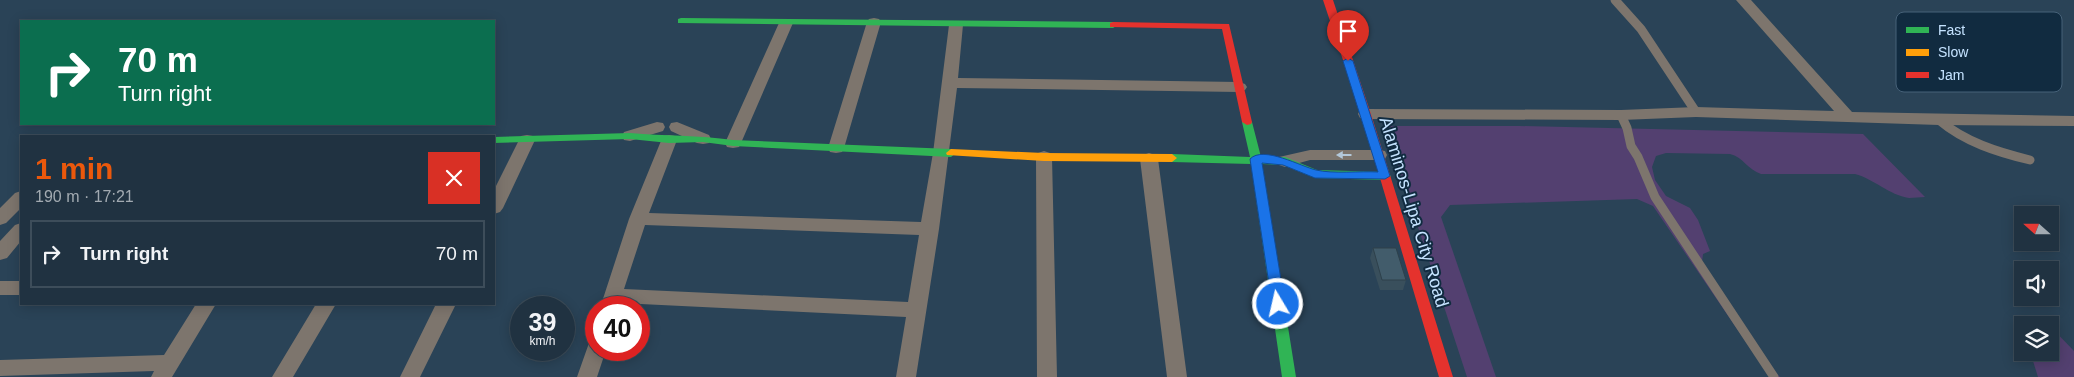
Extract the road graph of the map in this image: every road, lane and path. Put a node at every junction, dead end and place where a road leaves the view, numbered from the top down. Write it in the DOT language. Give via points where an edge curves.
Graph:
graph roads {
  1 [pos="1328,0"];
  2 [pos="1615,0"];
  3 [pos="1743,0"];
  4 [pos="681,21"];
  5 [pos="786,22"];
  6 [pos="874,22"];
  7 [pos="956,25"];
  8 [pos="948,83"];
  9 [pos="1239,88"];
  10 [pos="1696,112"];
  11 [pos="1366,114"];
  12 [pos="1621,115"];
  13 [pos="1847,116"];
  14 [pos="1939,120"];
  15 [pos="2074,121"];
  16 [pos="668,131"];
  17 [pos="630,136"];
  18 [pos="703,139"];
  19 [pos="495,140"];
  20 [pos="527,140"];
  21 [pos="733,143"];
  22 [pos="836,148"];
  23 [pos="941,153"];
  24 [pos="1378,155"];
  25 [pos="1044,157"];
  26 [pos="1149,159"];
  27 [pos="1256,159"];
  28 [pos="2030,160"];
  29 [pos="1285,161"];
  30 [pos="1385,176"];
  31 [pos="20,198"];
  32 [pos="495,206"];
  33 [pos="638,219"];
  34 [pos="0,220"];
  35 [pos="20,221"];
  36 [pos="930,229"];
  37 [pos="20,230"];
  38 [pos="0,253"];
  39 [pos="0,288"];
  40 [pos="20,288"];
  41 [pos="613,296"];
  42 [pos="650,303"];
  43 [pos="205,305"];
  44 [pos="325,305"];
  45 [pos="446,305"];
  46 [pos="916,310"];
  47 [pos="592,361"];
  48 [pos="0,368"];
  49 [pos="164,370"];
  50 [pos="282,377"];
  51 [pos="410,377"];
  52 [pos="587,377"];
  53 [pos="906,377"];
  54 [pos="1047,377"];
  55 [pos="1177,377"];
  56 [pos="1289,377"];
  57 [pos="1446,377"];
  58 [pos="1774,377"];
  1 -- 11 [label="street, Alaminos-Lipa City Road"];
  2 -- 10 [label="lane" via="1641,29"];
  3 -- 13 [label="street"];
  4 -- 5 [label="street"];
  5 -- 6 [label="street"];
  5 -- 21 [label="street"];
  6 -- 7 [label="street"];
  6 -- 22 [label="street"];
  7 -- 8 [label="street"];
  7 -- 9 [label="street" via="1226,26"];
  8 -- 9 [label="street"];
  8 -- 23 [label="street"];
  9 -- 27 [label="street"];
  10 -- 12 [label="street"];
  10 -- 13 [label="street"];
  11 -- 12 [label="street"];
  11 -- 24 [label="street, Alaminos-Lipa City Road"];
  12 -- 58 [label="lane" via="1631,146 1655,197"];
  13 -- 14 [label="street"];
  14 -- 15 [label="street"];
  14 -- 28 [label="lane" via="1981,145"];
  16 -- 17 [label="street"];
  16 -- 18 [label="street"];
  16 -- 33 [label="street"];
  17 -- 20 [label="street"];
  18 -- 21 [label="street"];
  19 -- 20 [label="street"];
  20 -- 32 [label="street"];
  21 -- 22 [label="street"];
  22 -- 23 [label="street"];
  23 -- 25 [label="street"];
  23 -- 36 [label="street"];
  24 -- 29 [label="street, one-way" via="1310,155"];
  24 -- 30 [label="street, Alaminos-Lipa City Road"];
  25 -- 26 [label="street"];
  25 -- 54 [label="street"];
  26 -- 27 [label="street"];
  26 -- 55 [label="street"];
  27 -- 29 [label="street"];
  27 -- 56 [label="street"];
  29 -- 30 [label="street" via="1315,174"];
  30 -- 57 [label="street, Alaminos-Lipa City Road"];
  31 -- 34 [label="street"];
  33 -- 36 [label="street"];
  33 -- 41 [label="street"];
  34 -- 35 [label="street"];
  36 -- 46 [label="street"];
  37 -- 38 [label="street"];
  39 -- 40 [label="street"];
  42 -- 46 [label="street"];
  43 -- 49 [label="street"];
  44 -- 50 [label="street"];
  45 -- 51 [label="street"];
  46 -- 53 [label="street"];
  47 -- 52 [label="street"];
  48 -- 49 [label="street"];
}
